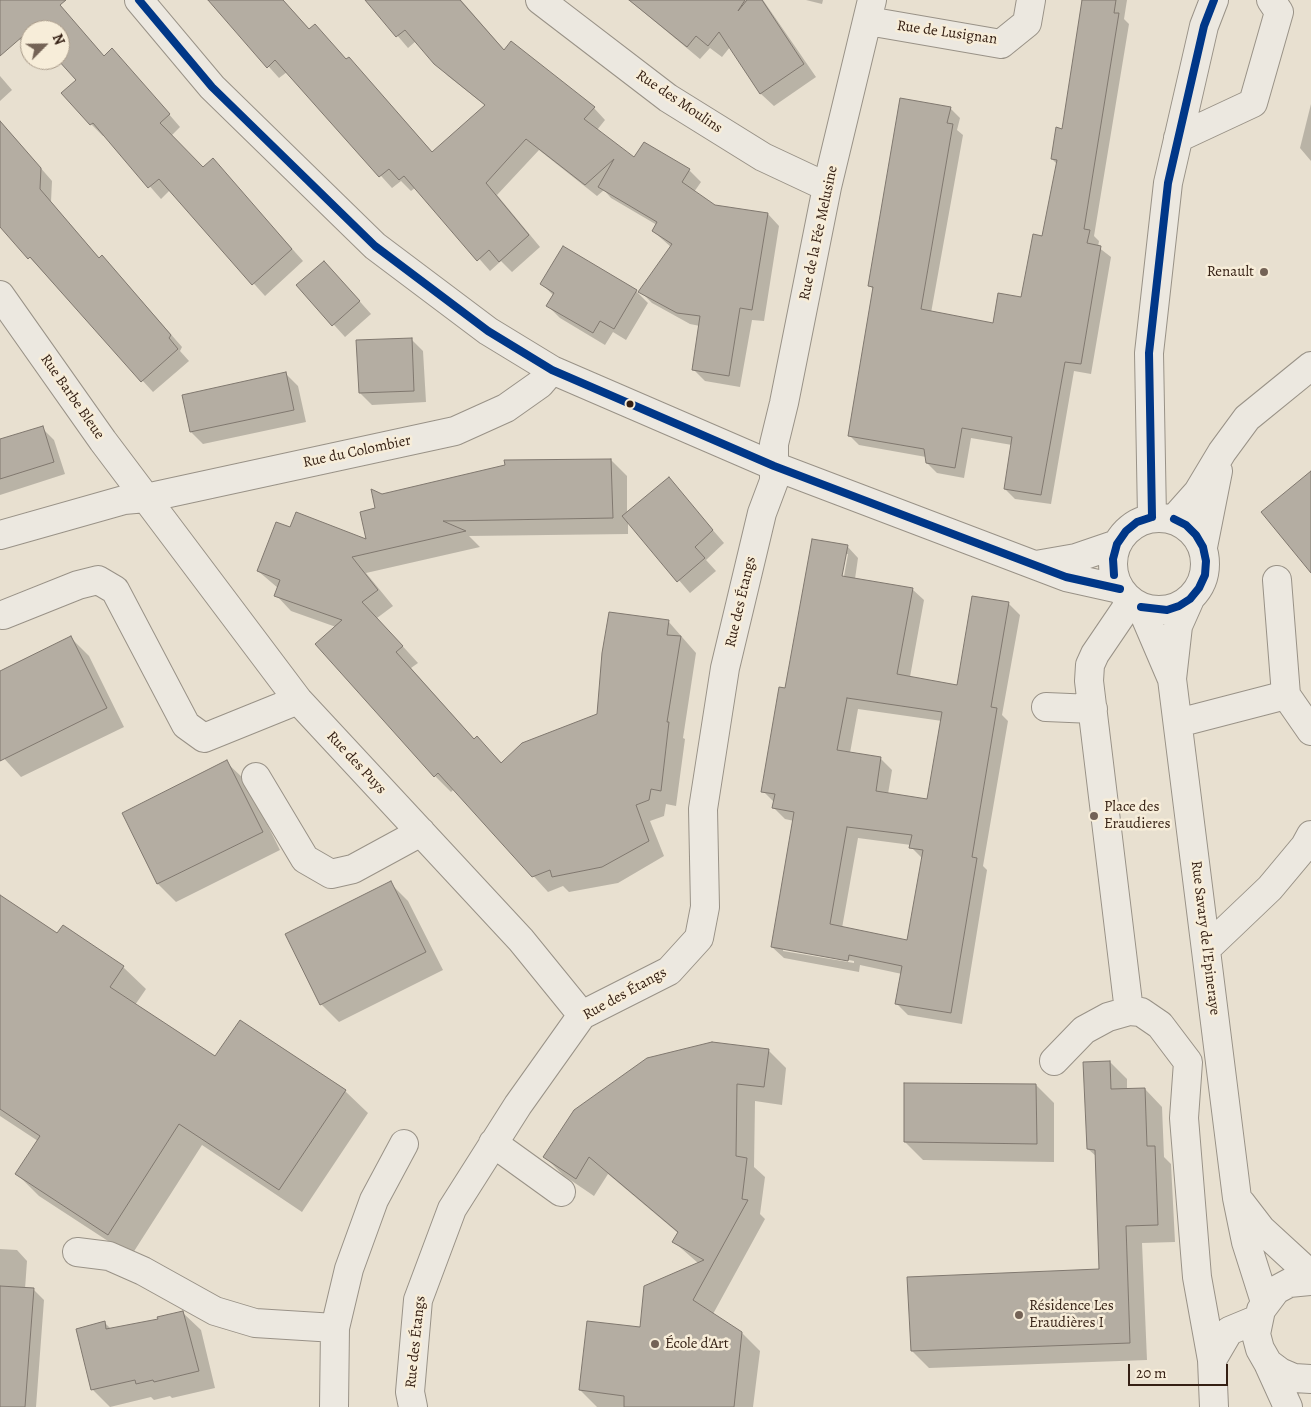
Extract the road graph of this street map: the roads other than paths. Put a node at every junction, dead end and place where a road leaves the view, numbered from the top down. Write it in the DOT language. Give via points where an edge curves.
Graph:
graph roads {
  1 [pos="139,0"];
  2 [pos="540,0"];
  3 [pos="1030,0"];
  4 [pos="1214,0"];
  5 [pos="1271,0"];
  6 [pos="870,10"];
  7 [pos="1178,138"];
  8 [pos="827,187"];
  9 [pos="0,295"];
  10 [pos="1311,366"];
  11 [pos="552,370"];
  12 [pos="1222,452"];
  13 [pos="774,466"];
  14 [pos="146,498"];
  15 [pos="1163,518"];
  16 [pos="0,535"];
  17 [pos="1116,544"];
  18 [pos="1203,547"];
  19 [pos="1036,565"];
  20 [pos="1277,580"];
  21 [pos="1131,599"];
  22 [pos="1190,599"];
  23 [pos="3,615"];
  24 [pos="1172,679"];
  25 [pos="1286,695"];
  26 [pos="298,700"];
  27 [pos="1046,707"];
  28 [pos="1093,709"];
  29 [pos="1178,723"];
  30 [pos="1311,731"];
  31 [pos="256,777"];
  32 [pos="421,832"];
  33 [pos="1311,835"];
  34 [pos="1206,949"];
  35 [pos="1129,1012"];
  36 [pos="582,1015"];
  37 [pos="1219,1057"];
  38 [pos="1054,1061"];
  39 [pos="1188,1062"];
  40 [pos="493,1143"];
  41 [pos="404,1144"];
  42 [pos="561,1192"];
  43 [pos="1237,1198"];
  44 [pos="77,1252"];
  45 [pos="1311,1274"];
  46 [pos="1311,1281"];
  47 [pos="1261,1310"];
  48 [pos="334,1328"];
  49 [pos="1212,1360"];
  50 [pos="1268,1363"];
  51 [pos="1311,1379"];
  52 [pos="334,1407"];
  53 [pos="413,1407"];
  54 [pos="1214,1407"];
  55 [pos="1288,1407"];
  1 -- 11 [label="street" via="212,87 375,246 488,331"];
  2 -- 8 [label="street, Rue des Moulins" via="668,98 763,156"];
  3 -- 6 [label="street, Rue de Lusignan" via="1027,23 1001,44"];
  4 -- 7 [label="street" via="1204,26"];
  5 -- 7 [label="street" via="1279,12 1253,103"];
  6 -- 8 [label="street, Rue de la Fée Melusine"];
  7 -- 15 [label="street" via="1168,183 1149,353"];
  8 -- 13 [label="street, Rue de la Fée Melusine" via="774,444"];
  9 -- 14 [label="street, Rue Barbe Bleue"];
  10 -- 12 [label="street" via="1247,418"];
  11 -- 13 [label="street"];
  11 -- 14 [label="street, Rue du Colombier" via="540,384 506,408 455,430"];
  12 -- 15 [label="street" via="1198,492"];
  12 -- 18 [label="street, Rue Savary de l'Epineraye"];
  13 -- 19 [label="street"];
  13 -- 36 [label="street, Rue des Étangs" via="774,482 762,513 722,687 703,809 706,907 699,938 668,971"];
  14 -- 16 [label="street, Rue du Colombier" via="124,500"];
  14 -- 26 [label="street, Rue des Puys"];
  15 -- 17 [label="street" via="1137,522"];
  15 -- 18 [label="street" via="1191,530"];
  17 -- 19 [label="street" via="1076,558"];
  17 -- 21 [label="street, Rue Savary de l'Epineraye" via="1114,575"];
  18 -- 22 [label="street, Rue Savary de l'Epineraye" via="1205,575"];
  19 -- 21 [label="street"];
  20 -- 25 [label="street"];
  21 -- 22 [label="street" via="1154,610 1167,610"];
  21 -- 24 [label="street, Rue Savary de l'Epineraye"];
  21 -- 28 [label="street" via="1092,660 1089,681"];
  22 -- 24 [label="street, Rue Savary de l'Epineraye" via="1178,626"];
  23 -- 26 [label="street" via="98,580 114,590 186,725 204,738"];
  24 -- 29 [label="street, Rue Savary de l'Epineraye"];
  25 -- 29 [label="street"];
  25 -- 30 [label="street"];
  26 -- 32 [label="street, Rue des Puys"];
  27 -- 28 [label="street"];
  28 -- 35 [label="street"];
  29 -- 34 [label="street, Rue Savary de l'Epineraye"];
  31 -- 32 [label="street" via="305,859 331,874 353,869"];
  32 -- 36 [label="street, Rue des Puys" via="521,940"];
  33 -- 34 [label="street" via="1270,888"];
  34 -- 37 [label="street, Rue Savary de l'Epineraye"];
  35 -- 38 [label="street" via="1108,1017 1084,1030"];
  35 -- 39 [label="street" via="1141,1012 1160,1025"];
  36 -- 40 [label="street, Rue des Étangs"];
  37 -- 39 [label="street"];
  37 -- 43 [label="street, Rue Savary de l'Epineraye"];
  39 -- 49 [label="street" via="1184,1118 1197,1277"];
  40 -- 42 [label="street"];
  40 -- 53 [label="street, Rue des Étangs" via="452,1209 418,1300 410,1392"];
  41 -- 48 [label="street" via="374,1200 349,1270"];
  43 -- 45 [label="street" via="1261,1229"];
  43 -- 47 [label="street, Rue Savary de l'Epineraye"];
  44 -- 48 [label="street" via="109,1256 143,1271 215,1312 255,1323"];
  46 -- 47 [label="street" via="1289,1283 1276,1290"];
  47 -- 49 [label="street" via="1229,1331"];
  47 -- 50 [label="street, Rue Savary de l'Epineraye" via="1256,1334"];
  48 -- 52 [label="street"];
  49 -- 54 [label="street"];
  50 -- 51 [label="street" via="1294,1378"];
  50 -- 55 [label="street, Rue Savary de l'Epineraye"];
}
